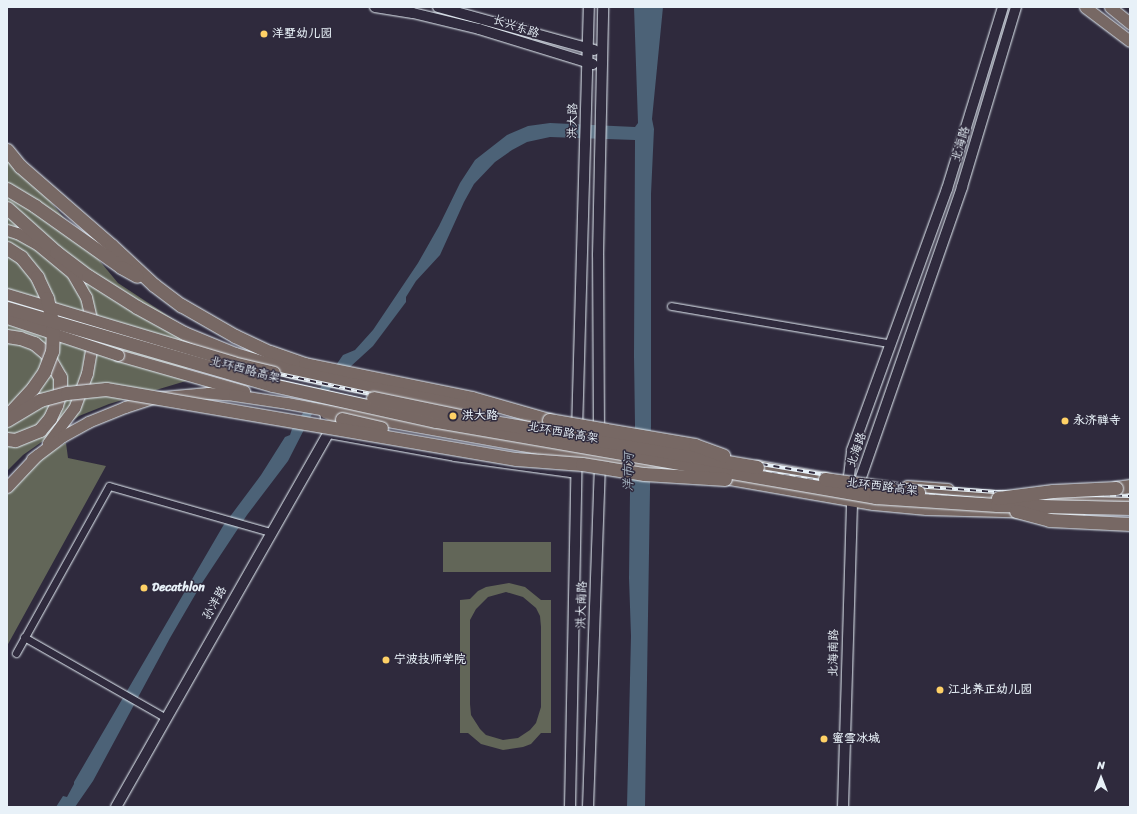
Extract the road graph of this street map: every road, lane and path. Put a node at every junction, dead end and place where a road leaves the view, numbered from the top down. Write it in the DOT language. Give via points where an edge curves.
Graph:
graph roads {
  1 [pos="375,7"];
  2 [pos="438,7"];
  3 [pos="589,7"];
  4 [pos="602,7"];
  5 [pos="1003,7"];
  6 [pos="1016,7"];
  7 [pos="1085,7"];
  8 [pos="1110,7"];
  9 [pos="1130,23"];
  10 [pos="1130,41"];
  11 [pos="588,48"];
  12 [pos="602,52"];
  13 [pos="588,63"];
  14 [pos="602,66"];
  15 [pos="7,150"];
  16 [pos="7,190"];
  17 [pos="7,208"];
  18 [pos="7,230"];
  19 [pos="7,248"];
  20 [pos="154,285"];
  21 [pos="7,294"];
  22 [pos="7,299"];
  23 [pos="671,306"];
  24 [pos="7,308"];
  25 [pos="7,318"];
  26 [pos="7,336"];
  27 [pos="888,343"];
  28 [pos="287,403"];
  29 [pos="578,405"];
  30 [pos="325,411"];
  31 [pos="7,417"];
  32 [pos="7,420"];
  33 [pos="549,420"];
  34 [pos="577,431"];
  35 [pos="328,434"];
  36 [pos="599,435"];
  37 [pos="7,439"];
  38 [pos="600,458"];
  39 [pos="32,460"];
  40 [pos="579,464"];
  41 [pos="757,467"];
  42 [pos="849,476"];
  43 [pos="861,478"];
  44 [pos="775,480"];
  45 [pos="7,487"];
  46 [pos="1130,487"];
  47 [pos="1130,496"];
  48 [pos="852,500"];
  49 [pos="1130,500"];
  50 [pos="997,502"];
  51 [pos="1130,508"];
  52 [pos="1130,514"];
  53 [pos="1130,524"];
  54 [pos="271,532"];
  55 [pos="24,638"];
  56 [pos="16,653"];
  57 [pos="166,718"];
  58 [pos="116,807"];
  59 [pos="570,807"];
  60 [pos="588,807"];
  61 [pos="843,807"];
  1 -- 13 [label="main road, 长兴东路" via="479,29"];
  2 -- 11 [label="main road, 长兴东路"];
  3 -- 11 [label="main road, 洪大路"];
  4 -- 12 [label="main road"];
  5 -- 42 [label="main road, 北海路" via="947,189 852,450"];
  6 -- 43 [label="main road, 北海路" via="962,187"];
  7 -- 10 [label="main road"];
  8 -- 9 [label="main road"];
  11 -- 12 [label="main road, 长兴东路"];
  11 -- 13 [label="main road, 洪大路"];
  12 -- 14 [label="main road"];
  13 -- 14 [label="main road, 长兴东路"];
  13 -- 29 [label="main road, 洪大路"];
  14 -- 36 [label="main road, 洪大南路" via="598,255"];
  15 -- 20 [label="highway" via="20,166"];
  16 -- 20 [label="highway" via="35,206 121,267"];
  17 -- 33 [label="highway" via="56,252 88,276 184,333 235,354 291,371 350,384"];
  18 -- 39 [label="main road" via="38,244 72,273 86,297 94,333 86,374 74,408 50,441"];
  19 -- 31 [label="highway, bridge" via="21,257 37,278 47,298 54,327 52,351 44,372"];
  20 -- 33 [label="highway" via="181,305 235,336 305,364 472,398"];
  21 -- 34 [label="main road, bridge" via="233,362 376,395"];
  22 -- 41 [label="highway, 北环西路高架, bridge" via="273,378 470,418"];
  23 -- 27 [label="street"];
  24 -- 44 [label="highway, 北环西路高架, bridge" via="272,385 436,421"];
  25 -- 28 [label="main road, bridge" via="118,355"];
  26 -- 37 [label="highway, bridge" via="34,343 46,353 60,377 60,392 56,405 40,430 14,440"];
  28 -- 30 [label="main road"];
  28 -- 39 [label="main road" via="208,393 152,398 88,422 63,436"];
  29 -- 34 [label="main road, 洪大南路"];
  30 -- 35 [label="main road"];
  30 -- 40 [label="main road"];
  30 -- 40 [label="highway, bridge" via="342,419 389,430"];
  32 -- 40 [label="highway, bridge" via="40,400 67,393 106,389 516,459"];
  33 -- 41 [label="highway, bridge" via="695,445"];
  34 -- 36 [label="main road"];
  34 -- 40 [label="main road, 洪大南路"];
  35 -- 40 [label="street" via="454,457"];
  35 -- 54 [label="main road, 孙洋路"];
  36 -- 38 [label="main road, 洪大南路"];
  36 -- 42 [label="main road"];
  38 -- 40 [label="main road"];
  38 -- 48 [label="main road"];
  38 -- 60 [label="main road, 洪大南路"];
  39 -- 45 [label="main road"];
  40 -- 44 [label="highway, bridge" via="644,474"];
  40 -- 59 [label="main road, 洪大南路"];
  41 -- 50 [label="highway, 北环西路高架, bridge" via="898,490"];
  42 -- 43 [label="main road"];
  42 -- 48 [label="main road, 北海路"];
  43 -- 47 [label="main road" via="901,485 1004,493"];
  43 -- 48 [label="main road, 北海路"];
  44 -- 50 [label="highway, 北环西路高架, bridge" via="875,497"];
  46 -- 50 [label="highway, bridge" via="1053,491"];
  48 -- 52 [label="main road" via="926,509"];
  48 -- 61 [label="main road, 北海南路"];
  49 -- 50 [label="highway, 北环西路高架, bridge"];
  50 -- 51 [label="highway, 北环西路高架, bridge"];
  50 -- 53 [label="highway, bridge" via="1049,520"];
  54 -- 55 [label="street" via="109,486"];
  54 -- 57 [label="main road, 孙洋路"];
  55 -- 56 [label="street"];
  55 -- 57 [label="street"];
  57 -- 58 [label="main road, 孙洋路"];
}
